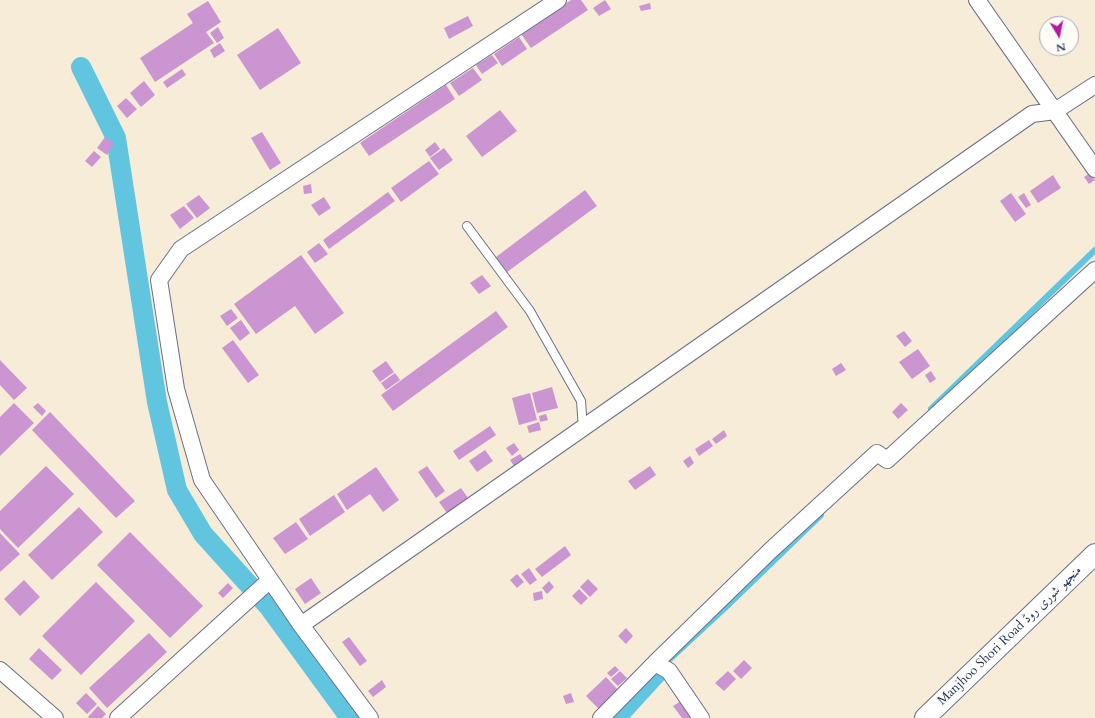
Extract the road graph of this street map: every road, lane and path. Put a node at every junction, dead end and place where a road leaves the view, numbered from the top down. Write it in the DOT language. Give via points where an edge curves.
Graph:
graph roads {
  1 [pos="558,0"];
  2 [pos="977,0"];
  3 [pos="1095,85"];
  4 [pos="1055,111"];
  5 [pos="1095,169"];
  6 [pos="467,226"];
  7 [pos="1095,270"];
  8 [pos="583,429"];
  9 [pos="1095,554"];
  10 [pos="270,580"];
  11 [pos="302,625"];
  12 [pos="654,663"];
  13 [pos="0,670"];
  14 [pos="55,718"];
  15 [pos="118,718"];
  16 [pos="370,718"];
  17 [pos="601,718"];
  18 [pos="702,718"];
  19 [pos="925,718"];
  1 -- 10 [label="street" via="181,249 159,280 176,389 202,480"];
  2 -- 4 [label="street"];
  3 -- 4 [label="street"];
  4 -- 5 [label="street"];
  4 -- 8 [label="street" via="1032,114"];
  6 -- 8 [label="lane" via="530,311 580,401"];
  7 -- 12 [label="street" via="771,550"];
  8 -- 11 [label="street"];
  9 -- 19 [label="street, Manjhoo Shori Road منجھو شوری روڈ"];
  10 -- 11 [label="street"];
  10 -- 15 [label="street"];
  11 -- 16 [label="street"];
  12 -- 17 [label="street"];
  12 -- 18 [label="street" via="669,671"];
  13 -- 14 [label="street"];
}
